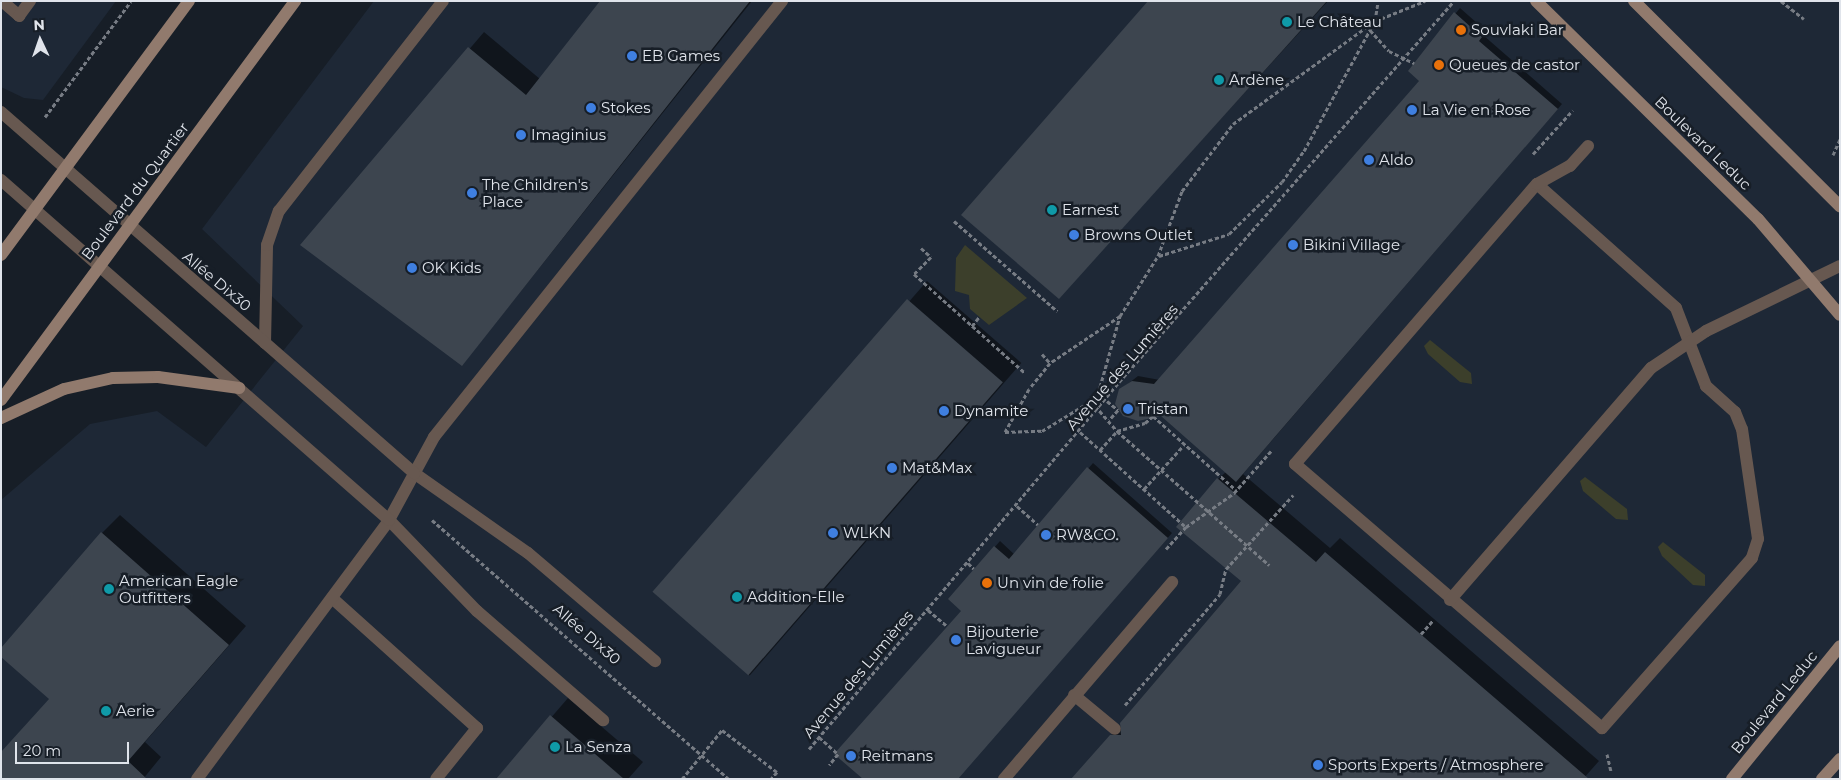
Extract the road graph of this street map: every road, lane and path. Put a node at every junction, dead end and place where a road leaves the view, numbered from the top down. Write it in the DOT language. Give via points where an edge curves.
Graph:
graph roads {
  1 [pos="2,1"];
  2 [pos="30,1"];
  3 [pos="132,1"];
  4 [pos="189,1"];
  5 [pos="295,1"];
  6 [pos="443,1"];
  7 [pos="782,1"];
  8 [pos="1378,1"];
  9 [pos="1425,1"];
  10 [pos="1454,1"];
  11 [pos="1536,1"];
  12 [pos="1634,1"];
  13 [pos="1781,1"];
  14 [pos="1804,19"];
  15 [pos="1375,21"];
  16 [pos="1370,30"];
  17 [pos="1404,59"];
  18 [pos="1414,63"];
  19 [pos="60,96"];
  20 [pos="1,112"];
  21 [pos="1840,139"];
  22 [pos="1588,146"];
  23 [pos="1833,155"];
  24 [pos="67,167"];
  25 [pos="1,180"];
  26 [pos="1537,184"];
  27 [pos="1840,206"];
  28 [pos="35,210"];
  29 [pos="954,221"];
  30 [pos="129,225"];
  31 [pos="921,248"];
  32 [pos="1,255"];
  33 [pos="1158,256"];
  34 [pos="1840,266"];
  35 [pos="98,267"];
  36 [pos="1813,280"];
  37 [pos="1057,311"];
  38 [pos="1840,315"];
  39 [pos="1120,316"];
  40 [pos="979,317"];
  41 [pos="972,326"];
  42 [pos="1688,342"];
  43 [pos="265,343"];
  44 [pos="1042,354"];
  45 [pos="1050,363"];
  46 [pos="1025,374"];
  47 [pos="239,388"];
  48 [pos="1,400"];
  49 [pos="1091,401"];
  50 [pos="1107,401"];
  51 [pos="1100,409"];
  52 [pos="1,418"];
  53 [pos="1108,420"];
  54 [pos="1117,431"];
  55 [pos="1080,432"];
  56 [pos="1184,445"];
  57 [pos="1100,450"];
  58 [pos="1162,469"];
  59 [pos="414,473"];
  60 [pos="1144,489"];
  61 [pos="1293,495"];
  62 [pos="1017,506"];
  63 [pos="1211,510"];
  64 [pos="425,513"];
  65 [pos="389,520"];
  66 [pos="1038,525"];
  67 [pos="1186,527"];
  68 [pos="1249,544"];
  69 [pos="1166,549"];
  70 [pos="968,563"];
  71 [pos="1269,565"];
  72 [pos="974,569"];
  73 [pos="1172,582"];
  74 [pos="332,598"];
  75 [pos="1450,600"];
  76 [pos="928,610"];
  77 [pos="1436,617"];
  78 [pos="947,626"];
  79 [pos="1421,634"];
  80 [pos="1840,646"];
  81 [pos="655,661"];
  82 [pos="1074,695"];
  83 [pos="1118,713"];
  84 [pos="603,720"];
  85 [pos="1115,729"];
  86 [pos="819,737"];
  87 [pos="809,749"];
  88 [pos="701,755"];
  89 [pos="1840,759"];
  90 [pos="829,765"];
  91 [pos="682,778"];
  92 [pos="197,779"];
  93 [pos="436,779"];
  94 [pos="729,779"];
  95 [pos="771,779"];
  96 [pos="1004,779"];
  97 [pos="1732,779"];
  98 [pos="1822,779"];
  1 -- 2 [label="street" via="19,16"];
  3 -- 19 [label="path"];
  4 -- 24 [label="main road"];
  5 -- 30 [label="main road, Boulevard du Quartier"];
  6 -- 43 [label="street" via="279,210 267,245"];
  7 -- 59 [label="street" via="434,437"];
  8 -- 15 [label="path"];
  9 -- 15 [label="path"];
  10 -- 17 [label="path, Avenue des Lumières"];
  11 -- 36 [label="main road, Boulevard Leduc" via="1752,213"];
  12 -- 27 [label="main road"];
  13 -- 14 [label="path"];
  15 -- 16 [label="path"];
  15 -- 33 [label="path" via="1233,124 1182,191"];
  16 -- 17 [label="path" via="1389,51"];
  16 -- 33 [label="path" via="1294,167 1246,221 1229,234"];
  17 -- 18 [label="path"];
  17 -- 50 [label="path, Avenue des Lumières"];
  20 -- 24 [label="street, Allée Dix30"];
  21 -- 23 [label="path"];
  22 -- 26 [label="street" via="1570,166"];
  24 -- 28 [label="main road"];
  24 -- 30 [label="street, Allée Dix30"];
  25 -- 28 [label="street"];
  26 -- 42 [label="street" via="1676,308"];
  26 -- 75 [label="street" via="1295,464"];
  28 -- 32 [label="main road"];
  28 -- 35 [label="street"];
  29 -- 37 [label="path"];
  30 -- 35 [label="main road, Boulevard du Quartier"];
  30 -- 43 [label="street, Allée Dix30"];
  31 -- 41 [label="path" via="931,256 914,274"];
  33 -- 39 [label="path"];
  34 -- 36 [label="street"];
  35 -- 47 [label="street"];
  35 -- 48 [label="main road, Boulevard du Quartier"];
  36 -- 38 [label="main road, Boulevard Leduc"];
  36 -- 42 [label="street"];
  39 -- 45 [label="path"];
  39 -- 49 [label="path" via="1100,387"];
  40 -- 41 [label="path"];
  41 -- 46 [label="path"];
  42 -- 75 [label="street" via="1651,368"];
  42 -- 75 [label="street" via="1706,386 1735,412 1742,429 1756,549 1602,728"];
  43 -- 59 [label="street, Allée Dix30"];
  44 -- 45 [label="path"];
  45 -- 49 [label="path" via="1029,389 1005,432 1042,431"];
  47 -- 52 [label="main road" via="158,377 113,378 64,389"];
  47 -- 65 [label="street"];
  49 -- 51 [label="path"];
  50 -- 51 [label="path, Avenue des Lumières"];
  50 -- 53 [label="path" via="1118,410"];
  51 -- 53 [label="path"];
  51 -- 55 [label="path, Avenue des Lumières"];
  53 -- 54 [label="path"];
  54 -- 56 [label="path" via="1145,423 1153,416"];
  54 -- 57 [label="path"];
  54 -- 58 [label="path"];
  55 -- 57 [label="path"];
  55 -- 62 [label="path, Avenue des Lumières"];
  56 -- 58 [label="path"];
  56 -- 63 [label="path" via="1235,491"];
  57 -- 60 [label="path"];
  58 -- 60 [label="path"];
  58 -- 63 [label="path"];
  59 -- 65 [label="street"];
  59 -- 81 [label="street, Allée Dix30" via="528,553"];
  60 -- 67 [label="path"];
  61 -- 68 [label="path"];
  62 -- 66 [label="path"];
  62 -- 70 [label="path, Avenue des Lumières"];
  63 -- 67 [label="path"];
  63 -- 68 [label="path"];
  64 -- 88 [label="path, Allée Dix30"];
  65 -- 74 [label="street"];
  65 -- 84 [label="street" via="477,611"];
  67 -- 69 [label="path"];
  68 -- 71 [label="path"];
  68 -- 83 [label="path" via="1226,569 1220,594"];
  70 -- 72 [label="path"];
  70 -- 76 [label="path, Avenue des Lumières"];
  73 -- 82 [label="street"];
  74 -- 92 [label="street"];
  74 -- 93 [label="street" via="477,728"];
  76 -- 78 [label="path"];
  76 -- 86 [label="path, Avenue des Lumières"];
  77 -- 79 [label="path"];
  80 -- 97 [label="main road, Boulevard Leduc"];
  82 -- 85 [label="street"];
  82 -- 96 [label="street"];
  86 -- 87 [label="path, Avenue des Lumières"];
  86 -- 90 [label="path" via="838,754"];
  88 -- 91 [label="path"];
  88 -- 94 [label="path, Allée Dix30"];
  88 -- 95 [label="path" via="722,730 777,772"];
  89 -- 98 [label="main road"];
}
